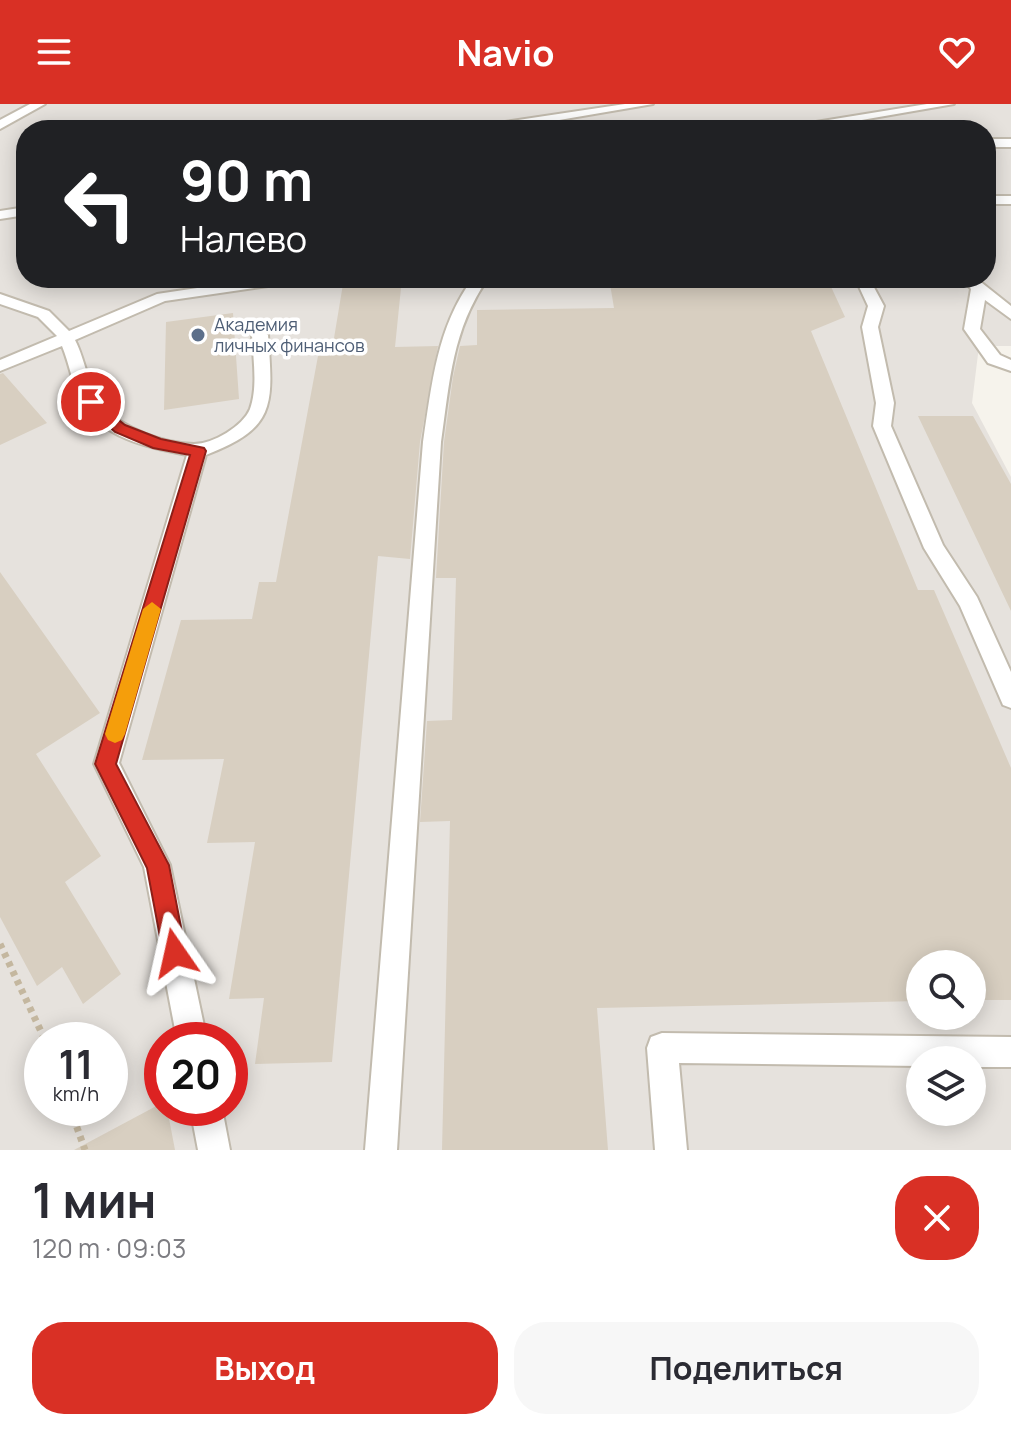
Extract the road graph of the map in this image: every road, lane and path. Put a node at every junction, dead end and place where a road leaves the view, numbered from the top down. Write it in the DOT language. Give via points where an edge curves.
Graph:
graph roads {
  1 [pos="39,104"];
  2 [pos="647,104"];
  3 [pos="948,104"];
  4 [pos="543,120"];
  5 [pos="852,120"];
  6 [pos="0,125"];
  7 [pos="226,288"];
  8 [pos="472,288"];
  9 [pos="867,288"];
  10 [pos="976,288"];
  11 [pos="984,288"];
  12 [pos="0,299"];
  13 [pos="1010,312"];
  14 [pos="260,335"];
  15 [pos="68,337"];
  16 [pos="0,366"];
  17 [pos="1011,366"];
  18 [pos="198,451"];
  19 [pos="1011,698"];
  20 [pos="0,944"];
  21 [pos="37,1022"];
  22 [pos="188,1022"];
  23 [pos="1011,1052"];
  24 [pos="76,1126"];
  25 [pos="209,1126"];
  26 [pos="85,1150"];
  27 [pos="214,1150"];
  28 [pos="381,1150"];
  29 [pos="671,1150"];
  1 -- 6 [label="lane"];
  2 -- 4 [label="lane"];
  3 -- 5 [label="lane"];
  7 -- 15 [label="lane" via="162,297"];
  8 -- 28 [label="lane" via="450,329 432,442"];
  9 -- 19 [label="lane" via="876,306 870,327 885,403 882,426 934,548 969,603"];
  10 -- 17 [label="lane" via="972,329 994,359"];
  11 -- 13 [label="lane"];
  12 -- 15 [label="lane" via="50,317"];
  14 -- 18 [label="lane" via="263,399 252,423 228,442"];
  15 -- 16 [label="lane"];
  15 -- 18 [label="lane" via="91,402 120,429 158,444"];
  18 -- 22 [label="lane" via="106,764 157,865"];
  20 -- 21 [label="path"];
  23 -- 29 [label="lane" via="662,1048"];
  24 -- 26 [label="path"];
  25 -- 27 [label="lane"];
}
